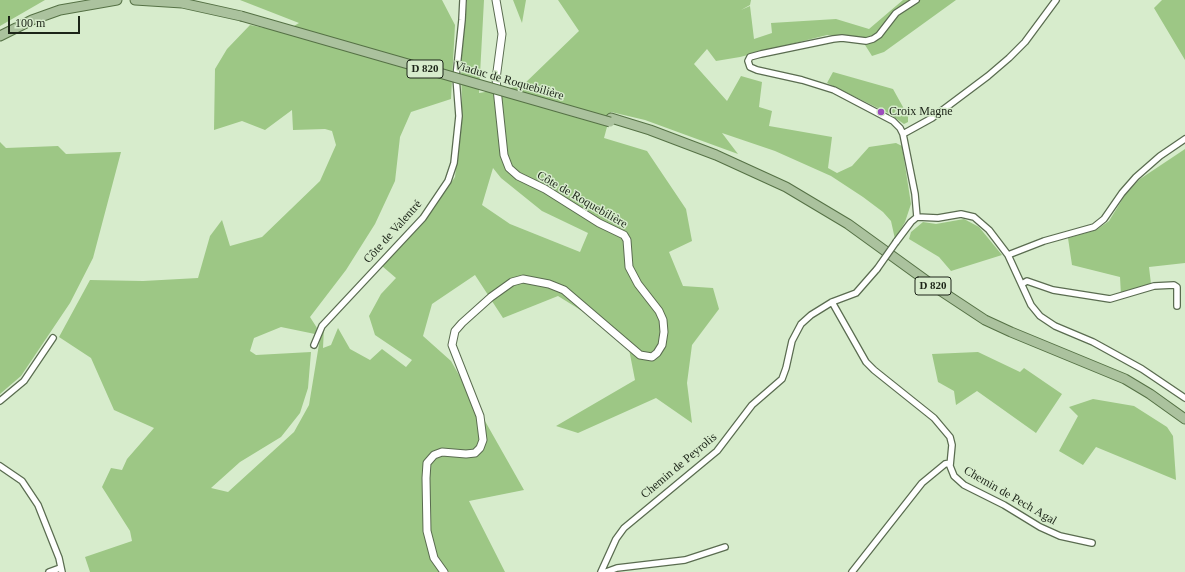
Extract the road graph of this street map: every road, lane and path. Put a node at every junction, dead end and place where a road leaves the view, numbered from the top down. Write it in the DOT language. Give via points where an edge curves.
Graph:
graph roads {
  1 [pos="117,0"];
  2 [pos="135,0"];
  3 [pos="191,0"];
  4 [pos="463,0"];
  5 [pos="496,0"];
  6 [pos="916,0"];
  7 [pos="1056,0"];
  8 [pos="242,14"];
  9 [pos="0,36"];
  10 [pos="903,134"];
  11 [pos="1185,139"];
  12 [pos="917,217"];
  13 [pos="1008,255"];
  14 [pos="1022,284"];
  15 [pos="832,302"];
  16 [pos="1177,306"];
  17 [pos="53,338"];
  18 [pos="314,345"];
  19 [pos="1185,398"];
  20 [pos="0,401"];
  21 [pos="1185,418"];
  22 [pos="950,463"];
  23 [pos="0,466"];
  24 [pos="1092,543"];
  25 [pos="725,547"];
  26 [pos="608,556"];
  27 [pos="617,568"];
  28 [pos="61,570"];
  29 [pos="49,572"];
  30 [pos="444,572"];
  31 [pos="601,572"];
  32 [pos="606,572"];
  33 [pos="852,572"];
  1 -- 9 [label="main road" via="60,10"];
  2 -- 8 [label="main road, D 820" via="182,4"];
  3 -- 8 [label="main road, D 820"];
  4 -- 18 [label="street, Côte de Valentré" via="456,77 459,116 454,163 448,181 423,218 322,326"];
  5 -- 30 [label="street, Côte de Roquebilière" via="502,34 496,79 500,130 509,168 518,176 624,235 627,240 629,267 641,289 659,311 664,332 662,345 657,353 652,357 640,355 564,290 523,279 512,282 491,297 462,323 455,331 452,345 480,416 483,440 475,453 442,452 434,455 427,463 427,531 434,558"];
  6 -- 10 [label="street" via="896,14 879,36 873,39 866,41 842,38 761,54 750,57 748,61 750,67 757,70 834,90 893,121"];
  7 -- 10 [label="street" via="1025,42 1004,63 932,118"];
  8 -- 21 [label="main road, Viaduc de Roquebilière / D 820, bridge" via="611,120 687,144 751,170 786,187 848,224 985,320 1125,380"];
  10 -- 12 [label="street"];
  11 -- 13 [label="street" via="1136,177 1104,219 1094,226"];
  12 -- 13 [label="street" via="938,218 961,214 974,217 989,230"];
  12 -- 15 [label="street, Chemin de Peyrolis, bridge" via="856,293"];
  13 -- 14 [label="street"];
  14 -- 16 [label="street" via="1027,281 1053,290 1110,299 1154,286 1174,285 1177,287"];
  14 -- 19 [label="street" via="1031,305 1040,316 1142,369"];
  15 -- 22 [label="street, Chemin de Pech Agal" via="866,362 934,418 950,437"];
  15 -- 26 [label="street, Chemin de Peyrolis" via="801,324 792,341 784,373 777,385 752,405 717,450 629,522 616,539"];
  17 -- 20 [label="street" via="24,381"];
  22 -- 24 [label="street, Chemin de Pech Agal" via="954,476 964,485 999,502 1040,527 1060,536"];
  22 -- 33 [label="street, Chemin de Pech Agal" via="945,464 922,484"];
  23 -- 28 [label="street" via="27,487 38,505 59,558"];
  25 -- 27 [label="street" via="685,560"];
  26 -- 27 [label="street"];
  26 -- 31 [label="street, Chemin de Peyrolis"];
  27 -- 32 [label="street"];
  28 -- 29 [label="street"];
}
